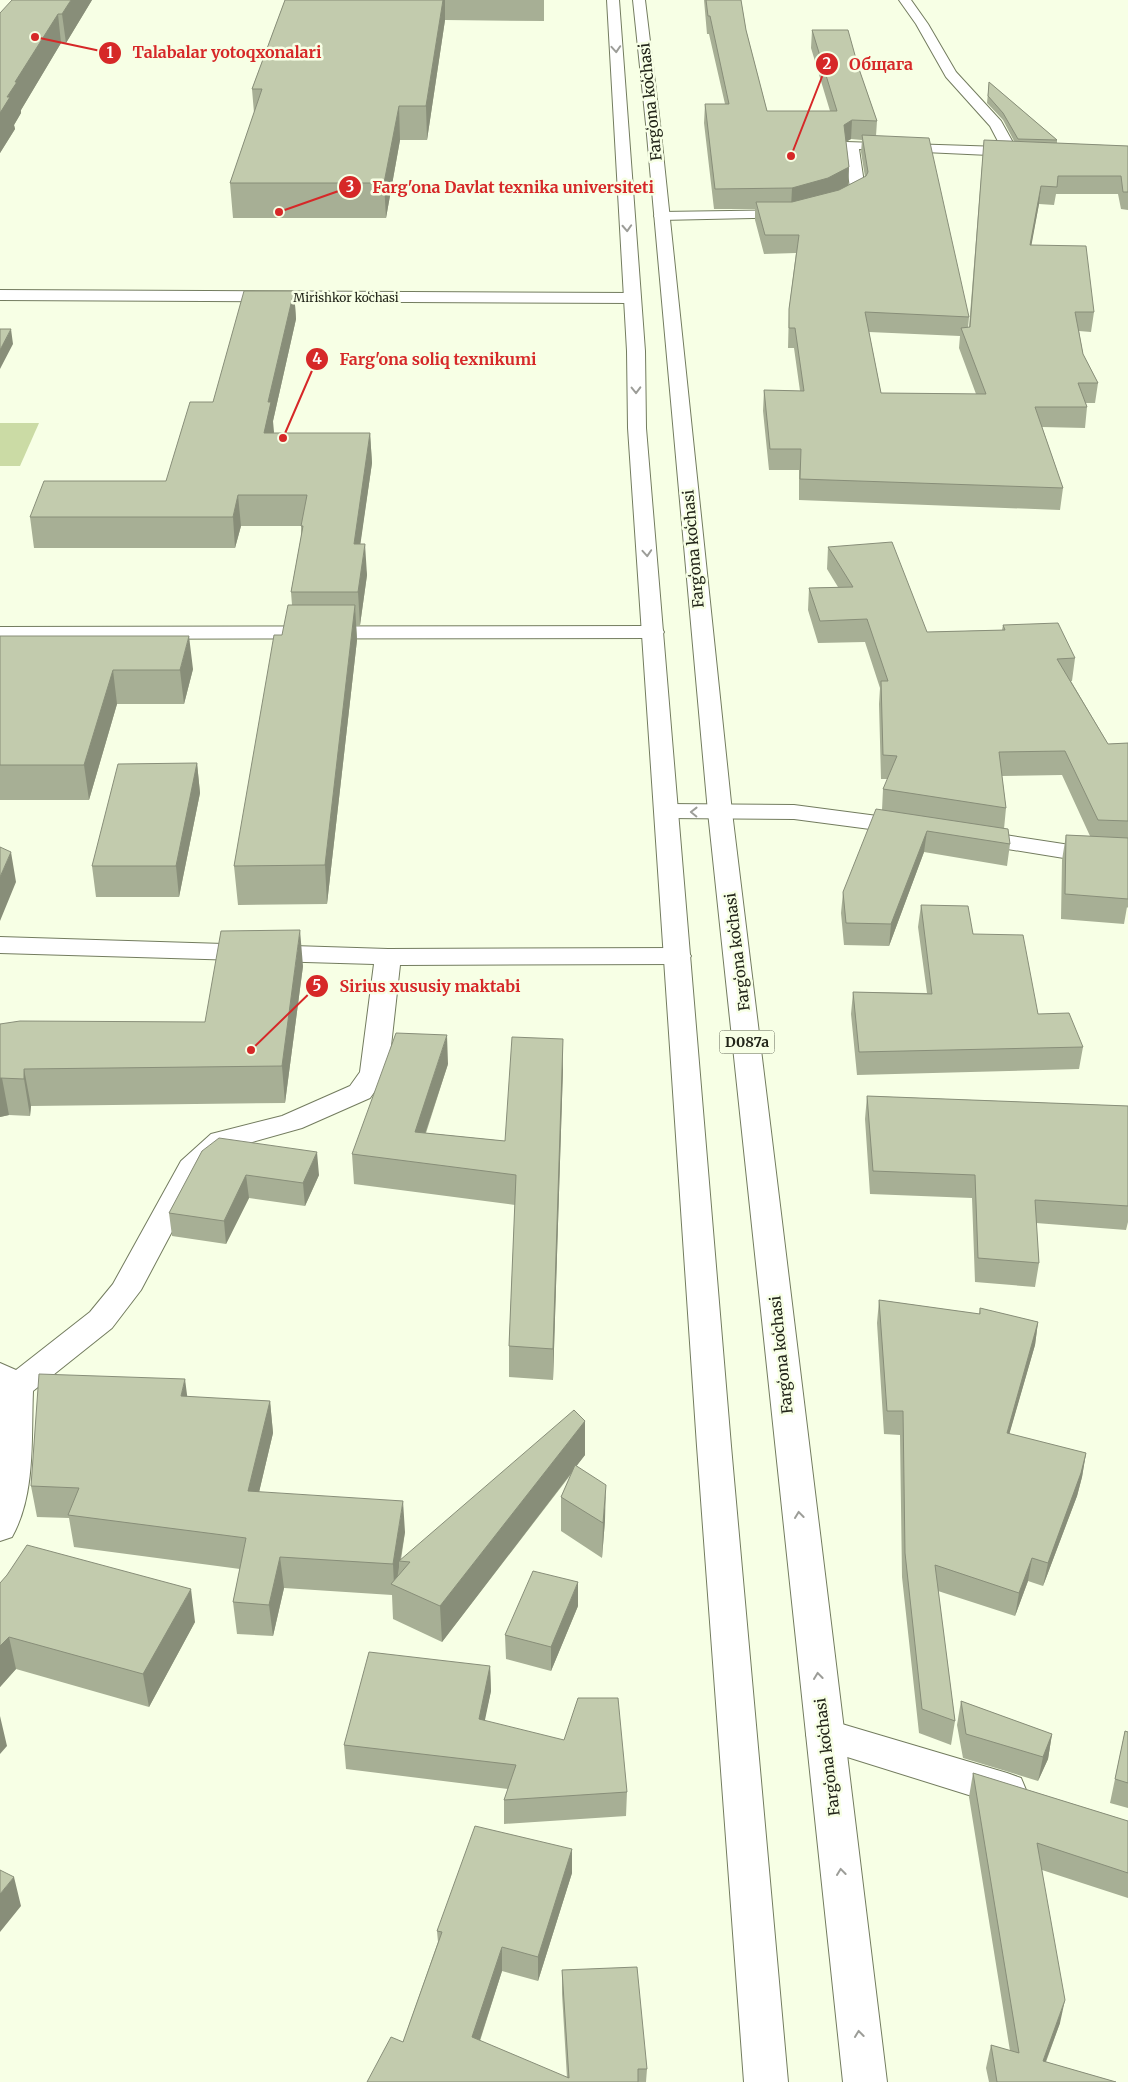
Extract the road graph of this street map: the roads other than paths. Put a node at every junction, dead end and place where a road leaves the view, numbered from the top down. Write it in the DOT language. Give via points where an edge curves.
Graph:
graph roads {
  1 [pos="612,0"];
  2 [pos="639,0"];
  3 [pos="905,0"];
  4 [pos="1011,152"];
  5 [pos="1040,153"];
  6 [pos="661,216"];
  7 [pos="0,295"];
  8 [pos="631,298"];
  9 [pos="675,351"];
  10 [pos="636,352"];
  11 [pos="653,632"];
  12 [pos="0,633"];
  13 [pos="667,811"];
  14 [pos="720,812"];
  15 [pos="1128,854"];
  16 [pos="0,945"];
  17 [pos="678,956"];
  18 [pos="388,957"];
  19 [pos="9,1380"];
  20 [pos="0,1528"];
  21 [pos="825,1735"];
  22 [pos="1043,1801"];
  23 [pos="766,2082"];
  24 [pos="865,2082"];
  1 -- 8 [label="main road, Fargʻona koʻchasi, one-way"];
  2 -- 6 [label="main road, Fargʻona koʻchasi / D087a"];
  3 -- 4 [label="main road" via="951,74 996,124"];
  4 -- 5 [label="main road"];
  4 -- 6 [label="main road" via="851,145 858,190 832,203 791,214"];
  6 -- 9 [label="main road, Fargʻona koʻchasi / D087a"];
  7 -- 8 [label="main road, Mirishkor koʻchasi"];
  8 -- 10 [label="main road, Fargʻona koʻchasi"];
  9 -- 10 [label="main road"];
  9 -- 14 [label="main road, Fargʻona koʻchasi / D087a"];
  10 -- 11 [label="main road, Fargʻona koʻchasi, one-way" via="637,428"];
  11 -- 12 [label="main road"];
  11 -- 13 [label="main road, Fargʻona koʻchasi"];
  14 -- 13 [label="main road, one-way"];
  13 -- 17 [label="main road, Fargʻona koʻchasi"];
  14 -- 15 [label="main road" via="794,812 862,819 1070,852"];
  21 -- 14 [label="main road, Fargʻona koʻchasi / D087a, one-way"];
  16 -- 18 [label="main road"];
  17 -- 18 [label="main road"];
  17 -- 23 [label="main road, Fargʻona koʻchasi"];
  18 -- 19 [label="main road" via="374,1073 360,1092 292,1122 221,1141 190,1168 125,1290 101,1320"];
  19 -- 20 [label="main road" via="11,1488"];
  21 -- 22 [label="main road"];
  24 -- 21 [label="main road, Fargʻona koʻchasi / D087a, one-way"];
}
